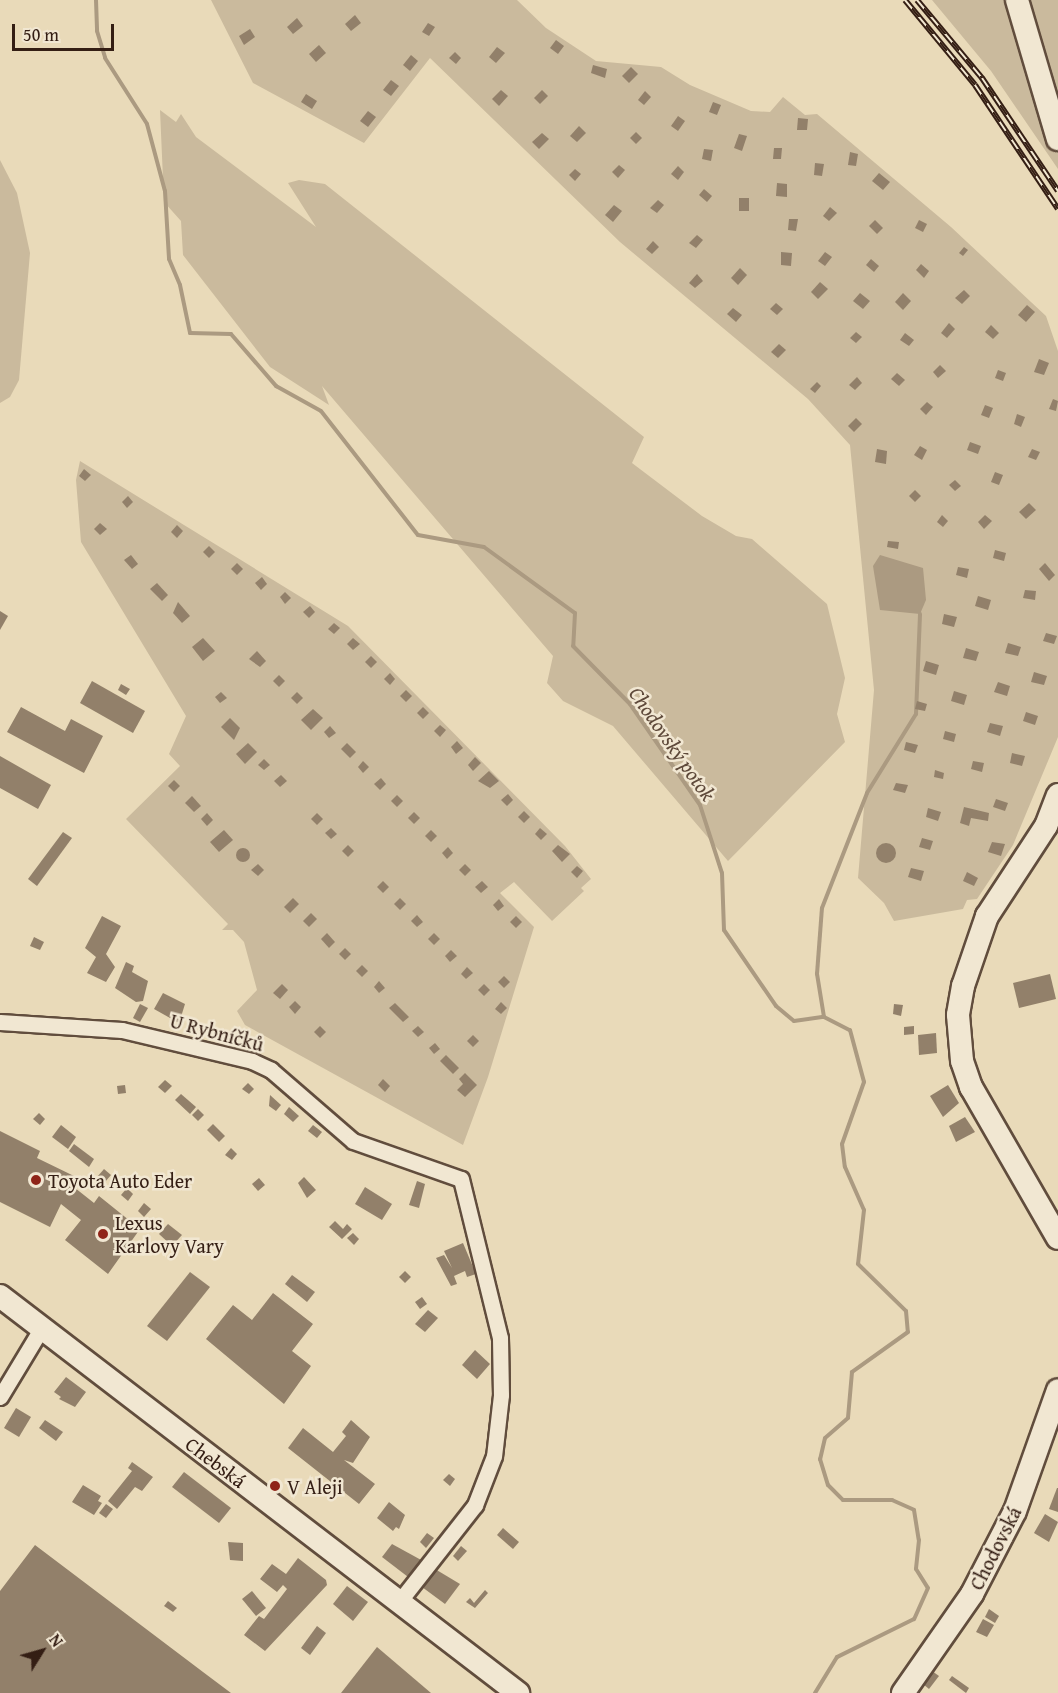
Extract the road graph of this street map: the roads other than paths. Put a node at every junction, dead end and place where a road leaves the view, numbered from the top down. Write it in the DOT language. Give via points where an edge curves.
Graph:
graph roads {
  1 [pos="1017,0"];
  2 [pos="1058,139"];
  3 [pos="1058,795"];
  4 [pos="0,1022"];
  5 [pos="1058,1238"];
  6 [pos="0,1296"];
  7 [pos="41,1329"];
  8 [pos="1058,1390"];
  9 [pos="0,1397"];
  10 [pos="399,1602"];
  11 [pos="518,1693"];
  12 [pos="903,1693"];
  1 -- 2 [label="street"];
  3 -- 5 [label="street" via="1046,826 987,916 958,1015 962,1061 971,1087"];
  4 -- 10 [label="street, U Rybníčků" via="123,1030 252,1061 272,1070 353,1141 461,1179 500,1338 501,1395 494,1456 475,1505"];
  6 -- 7 [label="street, Chebská"];
  7 -- 9 [label="street"];
  7 -- 10 [label="street, Chebská"];
  8 -- 12 [label="street, Chodovská" via="1015,1512 972,1594"];
  10 -- 11 [label="street, Chebská"];
}
